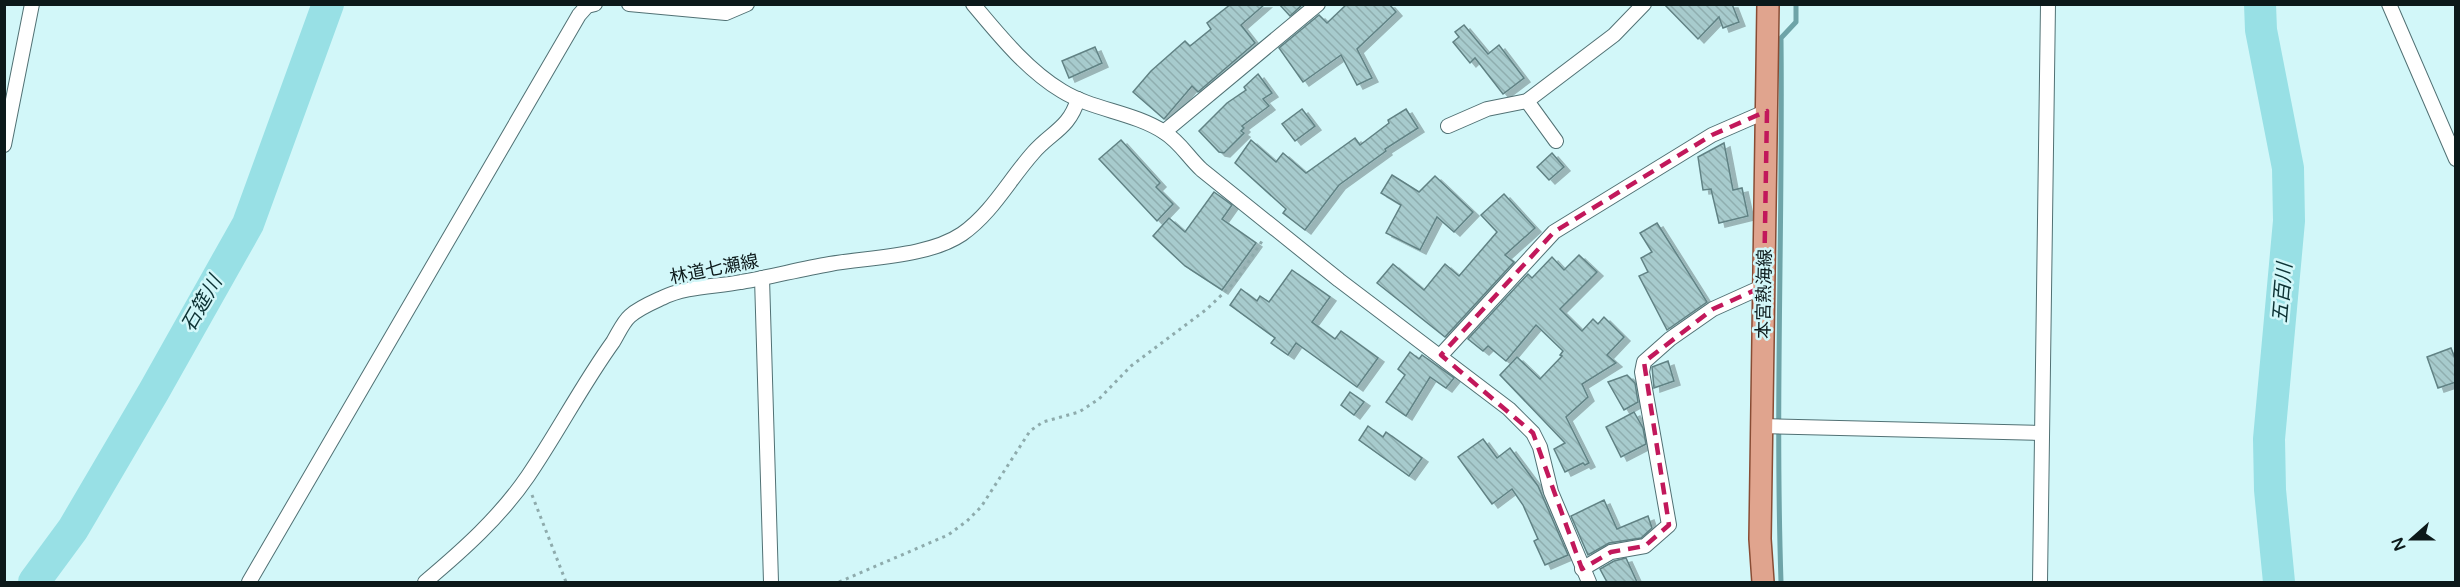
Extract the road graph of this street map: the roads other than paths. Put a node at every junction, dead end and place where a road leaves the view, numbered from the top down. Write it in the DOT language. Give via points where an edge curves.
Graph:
graph roads {
  1 [pos="32,4"];
  2 [pos="595,4"];
  3 [pos="629,4"];
  4 [pos="747,4"];
  5 [pos="973,4"];
  6 [pos="1318,4"];
  7 [pos="1644,4"];
  8 [pos="1768,4"];
  9 [pos="2048,4"];
  10 [pos="2389,4"];
  11 [pos="1078,99"];
  12 [pos="1527,101"];
  13 [pos="1767,111"];
  14 [pos="1448,126"];
  15 [pos="1164,132"];
  16 [pos="1556,141"];
  17 [pos="4,145"];
  18 [pos="2456,159"];
  19 [pos="762,278"];
  20 [pos="1764,286"];
  21 [pos="1441,355"];
  22 [pos="1762,426"];
  23 [pos="2041,433"];
  24 [pos="1582,569"];
  25 [pos="249,582"];
  26 [pos="425,582"];
  27 [pos="771,582"];
  28 [pos="1589,582"];
  29 [pos="1763,582"];
  30 [pos="2040,582"];
  1 -- 17 [label="street"];
  2 -- 25 [label="street" via="579,15"];
  3 -- 4 [label="street" via="726,13"];
  5 -- 11 [label="street" via="1036,71"];
  6 -- 15 [label="street"];
  7 -- 12 [label="street" via="1614,35"];
  8 -- 13 [label="main road, 本宮熱海線"];
  9 -- 23 [label="street"];
  10 -- 18 [label="street"];
  11 -- 15 [label="street"];
  11 -- 19 [label="street, 林道七瀬線" via="1069,120 1032,153 1004,193 963,234 905,253"];
  12 -- 14 [label="street" via="1486,109"];
  12 -- 16 [label="street"];
  13 -- 20 [label="main road, 本宮熱海線"];
  13 -- 21 [label="street" via="1704,140 1554,231"];
  15 -- 21 [label="street" via="1202,170 1272,227"];
  19 -- 26 [label="street, 林道七瀬線" via="664,296 628,317 524,481 482,532"];
  19 -- 27 [label="street"];
  20 -- 22 [label="main road, 本宮熱海線"];
  20 -- 24 [label="street" via="1713,309 1644,362 1642,372 1669,525 1645,546 1611,552"];
  21 -- 24 [label="street" via="1533,433 1551,492"];
  22 -- 23 [label="street"];
  22 -- 29 [label="main road, 本宮熱海線"];
  23 -- 30 [label="street"];
  24 -- 28 [label="street"];
}
